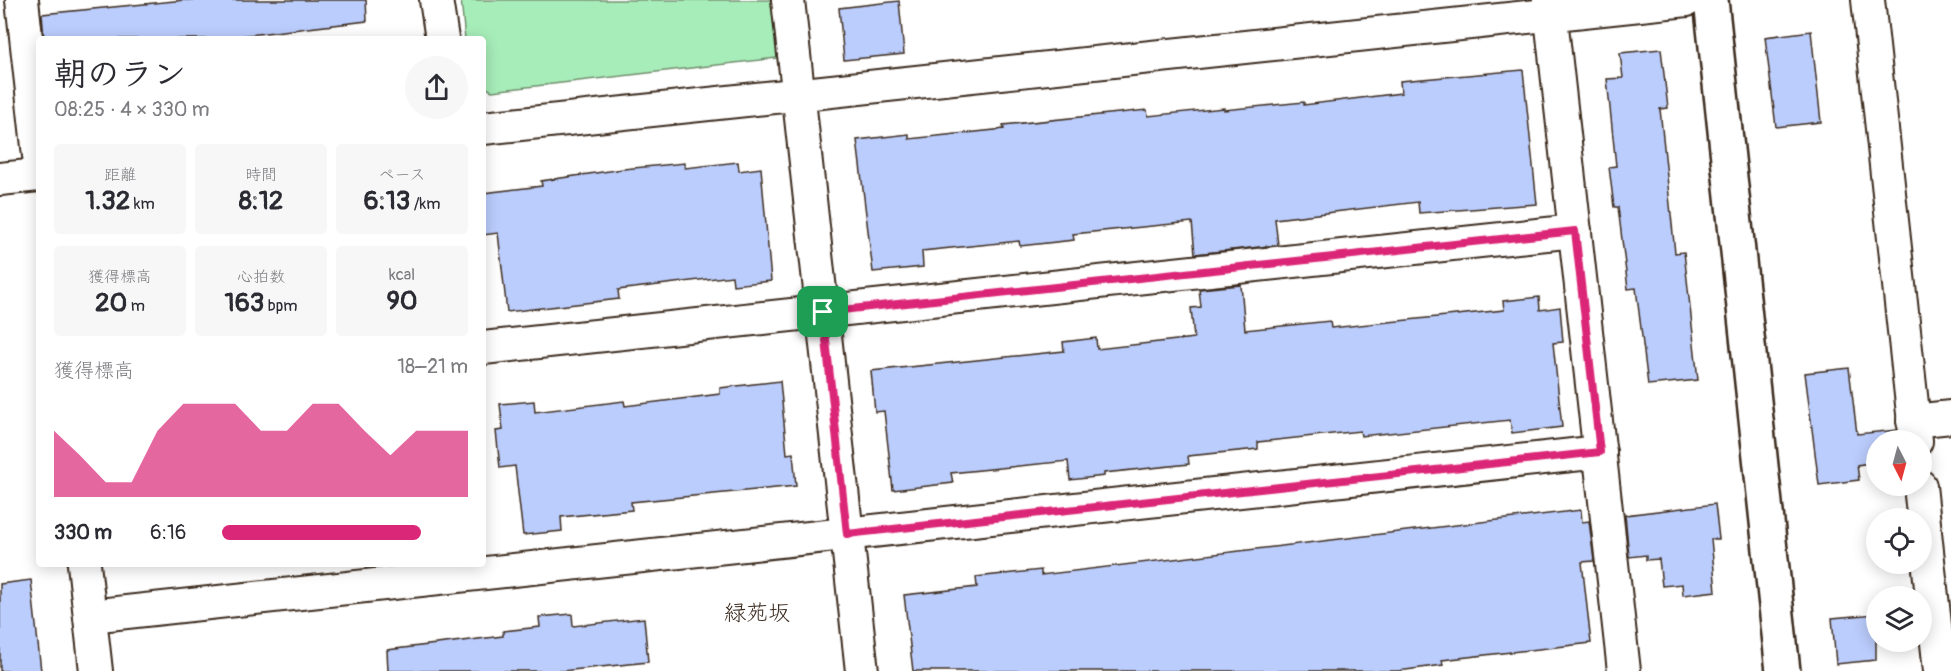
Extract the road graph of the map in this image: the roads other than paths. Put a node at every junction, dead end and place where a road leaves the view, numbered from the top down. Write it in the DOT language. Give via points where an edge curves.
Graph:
graph roads {
  1 [pos="22,0"];
  2 [pos="436,0"];
  3 [pos="788,0"];
  4 [pos="1687,0"];
  5 [pos="1712,0"];
  6 [pos="1868,0"];
  7 [pos="1550,7"];
  8 [pos="442,36"];
  9 [pos="799,95"];
  10 [pos="36,128"];
  11 [pos="486,128"];
  12 [pos="36,175"];
  13 [pos="0,180"];
  14 [pos="1575,231"];
  15 [pos="823,312"];
  16 [pos="486,348"];
  17 [pos="1951,417"];
  18 [pos="1915,430"];
  19 [pos="1918,430"];
  20 [pos="1600,452"];
  21 [pos="1921,496"];
  22 [pos="847,534"];
  23 [pos="84,567"];
  24 [pos="90,616"];
  25 [pos="1943,652"];
  26 [pos="96,671"];
  27 [pos="862,671"];
  28 [pos="1618,671"];
  29 [pos="1624,671"];
  30 [pos="1783,671"];
  1 -- 10 [label="street"];
  2 -- 8 [label="street"];
  3 -- 9 [label="street"];
  4 -- 7 [label="street"];
  5 -- 30 [label="street"];
  6 -- 18 [label="street"];
  7 -- 9 [label="street"];
  7 -- 14 [label="street"];
  9 -- 11 [label="street"];
  9 -- 15 [label="street"];
  12 -- 13 [label="street"];
  14 -- 15 [label="street"];
  14 -- 20 [label="street"];
  15 -- 16 [label="street"];
  15 -- 22 [label="street"];
  17 -- 19 [label="street"];
  20 -- 22 [label="street"];
  20 -- 29 [label="street"];
  21 -- 25 [label="street"];
  22 -- 24 [label="street"];
  22 -- 27 [label="street"];
  23 -- 24 [label="street"];
  24 -- 26 [label="street"];
  28 -- 29 [label="street"];
}
